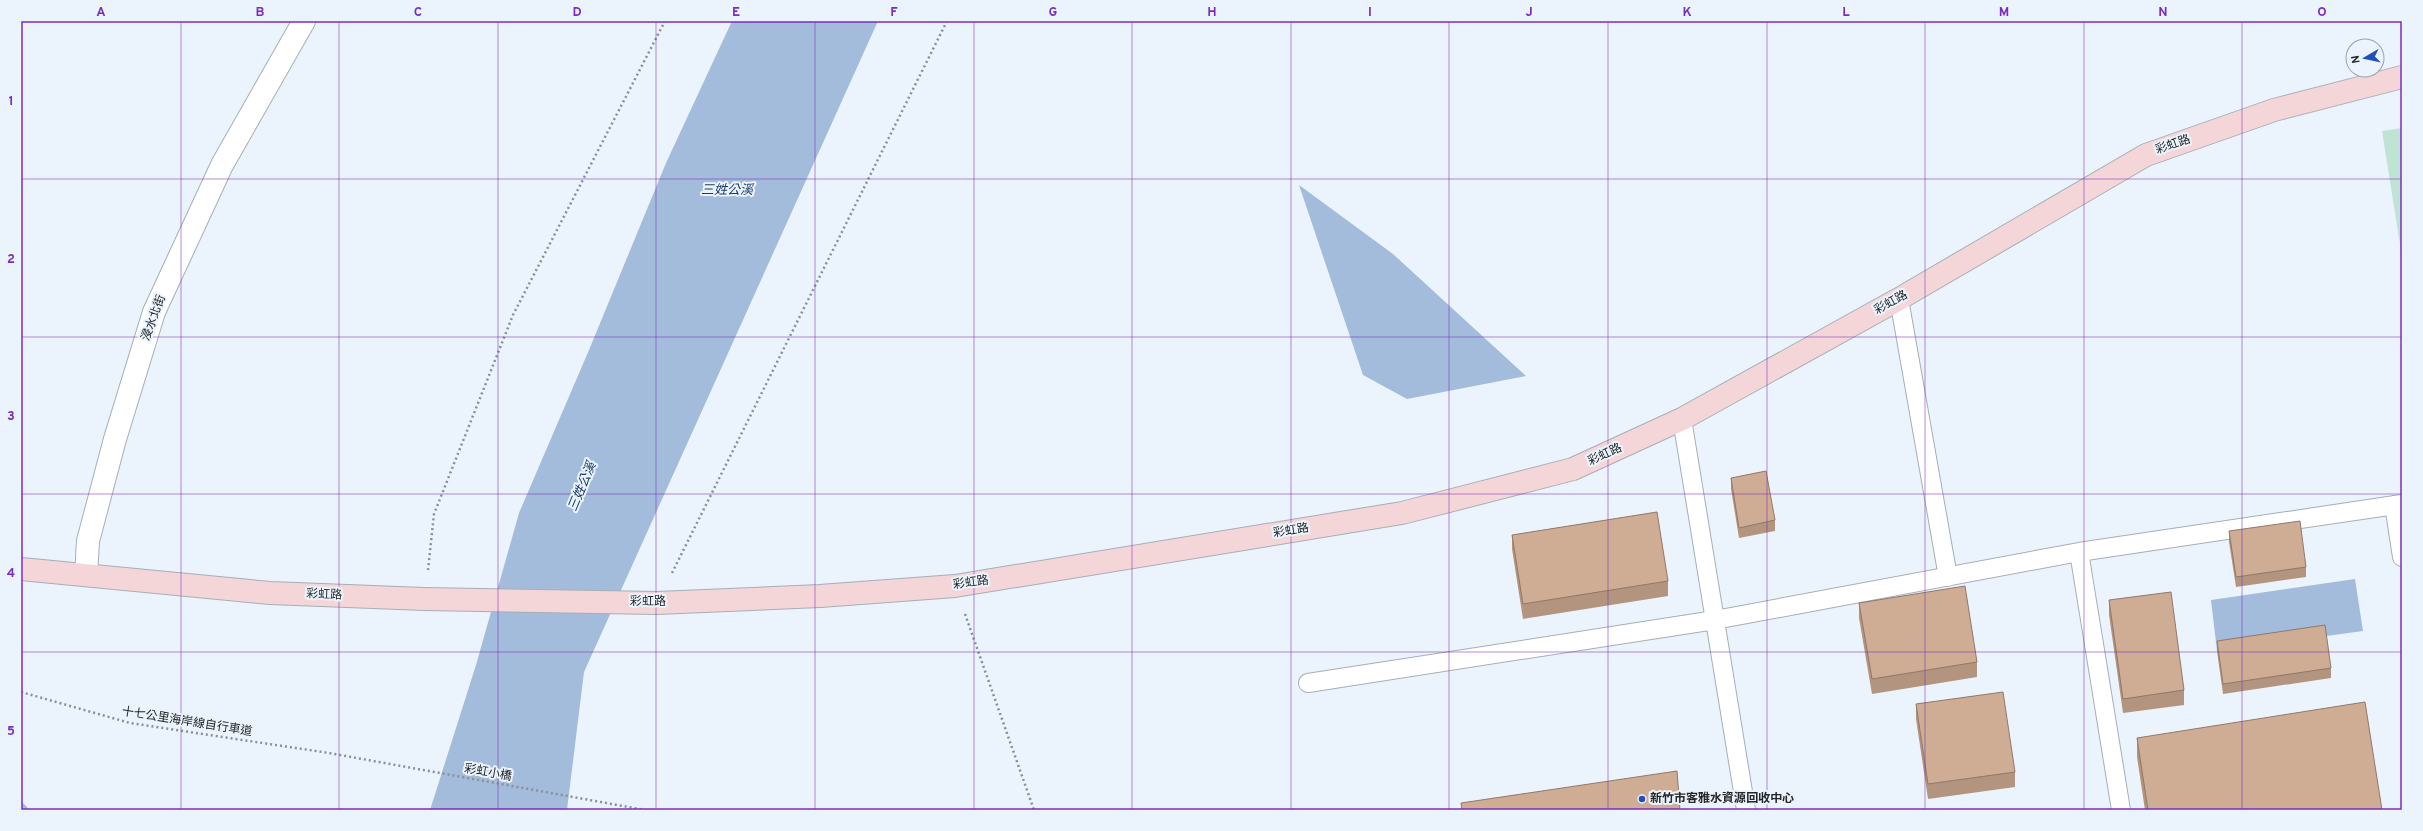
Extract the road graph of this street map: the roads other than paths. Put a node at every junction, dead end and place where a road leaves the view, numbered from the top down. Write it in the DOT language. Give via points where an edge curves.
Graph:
graph roads {
  1 [pos="304,21"];
  2 [pos="2402,77"];
  3 [pos="1899,299"];
  4 [pos="1682,419"];
  5 [pos="2398,504"];
  6 [pos="2079,552"];
  7 [pos="2402,557"];
  8 [pos="21,569"];
  9 [pos="86,575"];
  10 [pos="1948,577"];
  11 [pos="1715,620"];
  12 [pos="1308,683"];
  13 [pos="1746,810"];
  14 [pos="2121,810"];
  1 -- 9 [label="street, 浸水北街" via="222,165 154,312 115,439 88,541"];
  2 -- 3 [label="street, 彩虹路" via="2274,110 2146,155"];
  3 -- 4 [label="street, 彩虹路"];
  3 -- 10 [label="lane"];
  4 -- 9 [label="street, 彩虹路" via="1573,469 1402,513 955,586 820,596 657,602 424,599 270,593"];
  4 -- 11 [label="lane"];
  5 -- 6 [label="lane"];
  5 -- 7 [label="lane"];
  6 -- 10 [label="lane"];
  6 -- 14 [label="lane"];
  8 -- 9 [label="street"];
  10 -- 11 [label="lane"];
  11 -- 12 [label="lane"];
  11 -- 13 [label="lane"];
}
